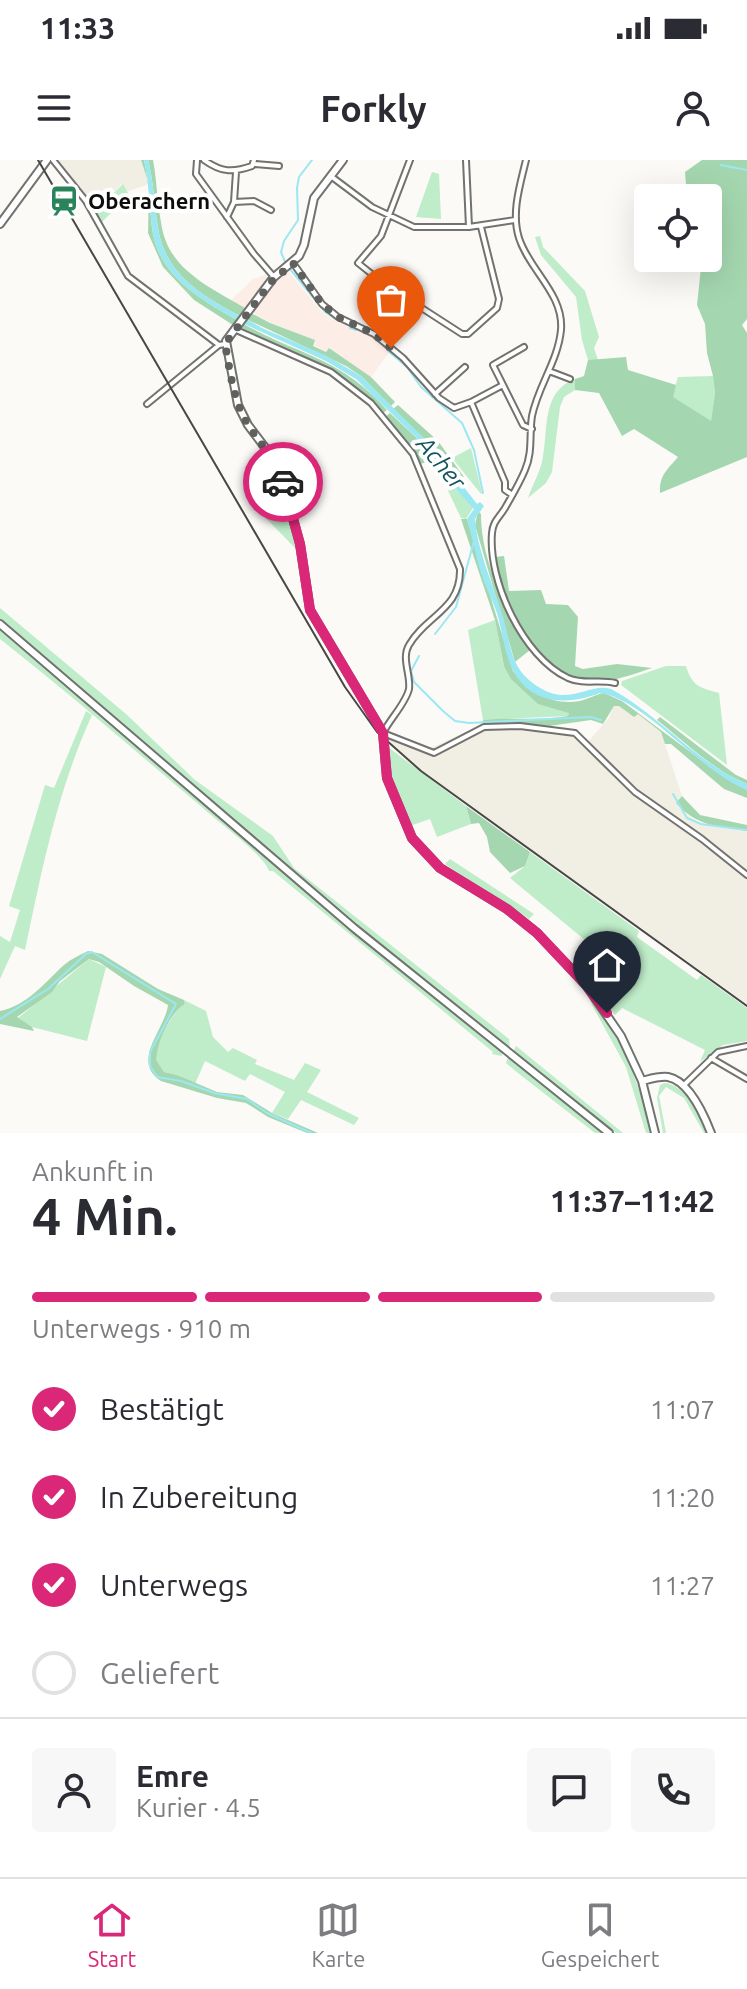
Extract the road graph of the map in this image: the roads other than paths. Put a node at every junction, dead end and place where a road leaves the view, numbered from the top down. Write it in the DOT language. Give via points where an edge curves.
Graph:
graph roads {
  1 [pos="50,160"];
  2 [pos="197,160"];
  3 [pos="204,160"];
  4 [pos="343,160"];
  5 [pos="410,160"];
  6 [pos="466,160"];
  7 [pos="526,160"];
  8 [pos="254,162"];
  9 [pos="279,166"];
  10 [pos="236,172"];
  11 [pos="332,177"];
  12 [pos="234,202"];
  13 [pos="271,210"];
  14 [pos="389,216"];
  15 [pos="227,217"];
  16 [pos="515,220"];
  17 [pos="0,224"];
  18 [pos="469,227"];
  19 [pos="481,227"];
  20 [pos="289,266"];
  21 [pos="274,277"];
  22 [pos="236,326"];
  23 [pos="222,344"];
  24 [pos="524,347"];
  25 [pos="465,367"];
  26 [pos="549,371"];
  27 [pos="570,379"];
  28 [pos="503,385"];
  29 [pos="435,394"];
  30 [pos="471,402"];
  31 [pos="147,404"];
  32 [pos="532,429"];
  33 [pos="505,482"];
  34 [pos="516,487"];
  35 [pos="511,494"];
  36 [pos="0,624"];
  37 [pos="615,683"];
  38 [pos="383,733"];
  39 [pos="747,875"];
  40 [pos="747,1046"];
  41 [pos="711,1058"];
  42 [pos="747,1079"];
  43 [pos="642,1081"];
  44 [pos="683,1086"];
  45 [pos="609,1133"];
  46 [pos="655,1133"];
  47 [pos="711,1133"];
  1 -- 17 [label="street"];
  1 -- 23 [label="street" via="86,201 128,276"];
  2 -- 15 [label="street" via="196,174"];
  3 -- 10 [label="street"];
  4 -- 11 [label="street"];
  5 -- 14 [label="street"];
  6 -- 18 [label="street"];
  7 -- 16 [label="street"];
  8 -- 9 [label="street"];
  8 -- 10 [label="street"];
  10 -- 12 [label="street"];
  11 -- 14 [label="street"];
  11 -- 20 [label="street" via="314,198 304,245"];
  12 -- 13 [label="street" via="254,201"];
  12 -- 15 [label="street"];
  14 -- 18 [label="street" via="420,228"];
  14 -- 19 [label="street" via="381,236 358,263 462,334 474,330 497,308 499,299"];
  15 -- 21 [label="street"];
  16 -- 19 [label="street"];
  16 -- 26 [label="street" via="527,258 559,309 561,332"];
  18 -- 19 [label="street"];
  20 -- 21 [label="street"];
  20 -- 29 [label="street" via="322,304 374,334"];
  21 -- 22 [label="street"];
  22 -- 23 [label="street"];
  22 -- 38 [label="street" via="331,372 371,403 413,454 460,569 456,594 408,645 408,691"];
  23 -- 31 [label="street"];
  23 -- 38 [label="street" via="238,405 280,472 300,544 310,610"];
  24 -- 28 [label="street" via="493,365"];
  25 -- 29 [label="street"];
  26 -- 27 [label="street"];
  26 -- 32 [label="street"];
  28 -- 30 [label="street"];
  28 -- 32 [label="street" via="523,425"];
  29 -- 30 [label="street" via="454,408"];
  30 -- 33 [label="street"];
  32 -- 34 [label="street" via="528,460"];
  33 -- 34 [label="street"];
  33 -- 35 [label="street"];
  34 -- 35 [label="street"];
  35 -- 37 [label="street" via="495,518 493,558 504,598 531,648 559,673 584,683"];
  36 -- 45 [label="street" via="354,928"];
  38 -- 39 [label="street" via="434,753 484,727 575,733 635,792"];
  38 -- 43 [label="street" via="390,787 419,847 440,868 507,909 563,959 607,1013"];
  40 -- 41 [label="street"];
  41 -- 42 [label="street"];
  41 -- 44 [label="street"];
  43 -- 44 [label="street" via="664,1077"];
  43 -- 46 [label="street"];
  44 -- 47 [label="street"];
}
